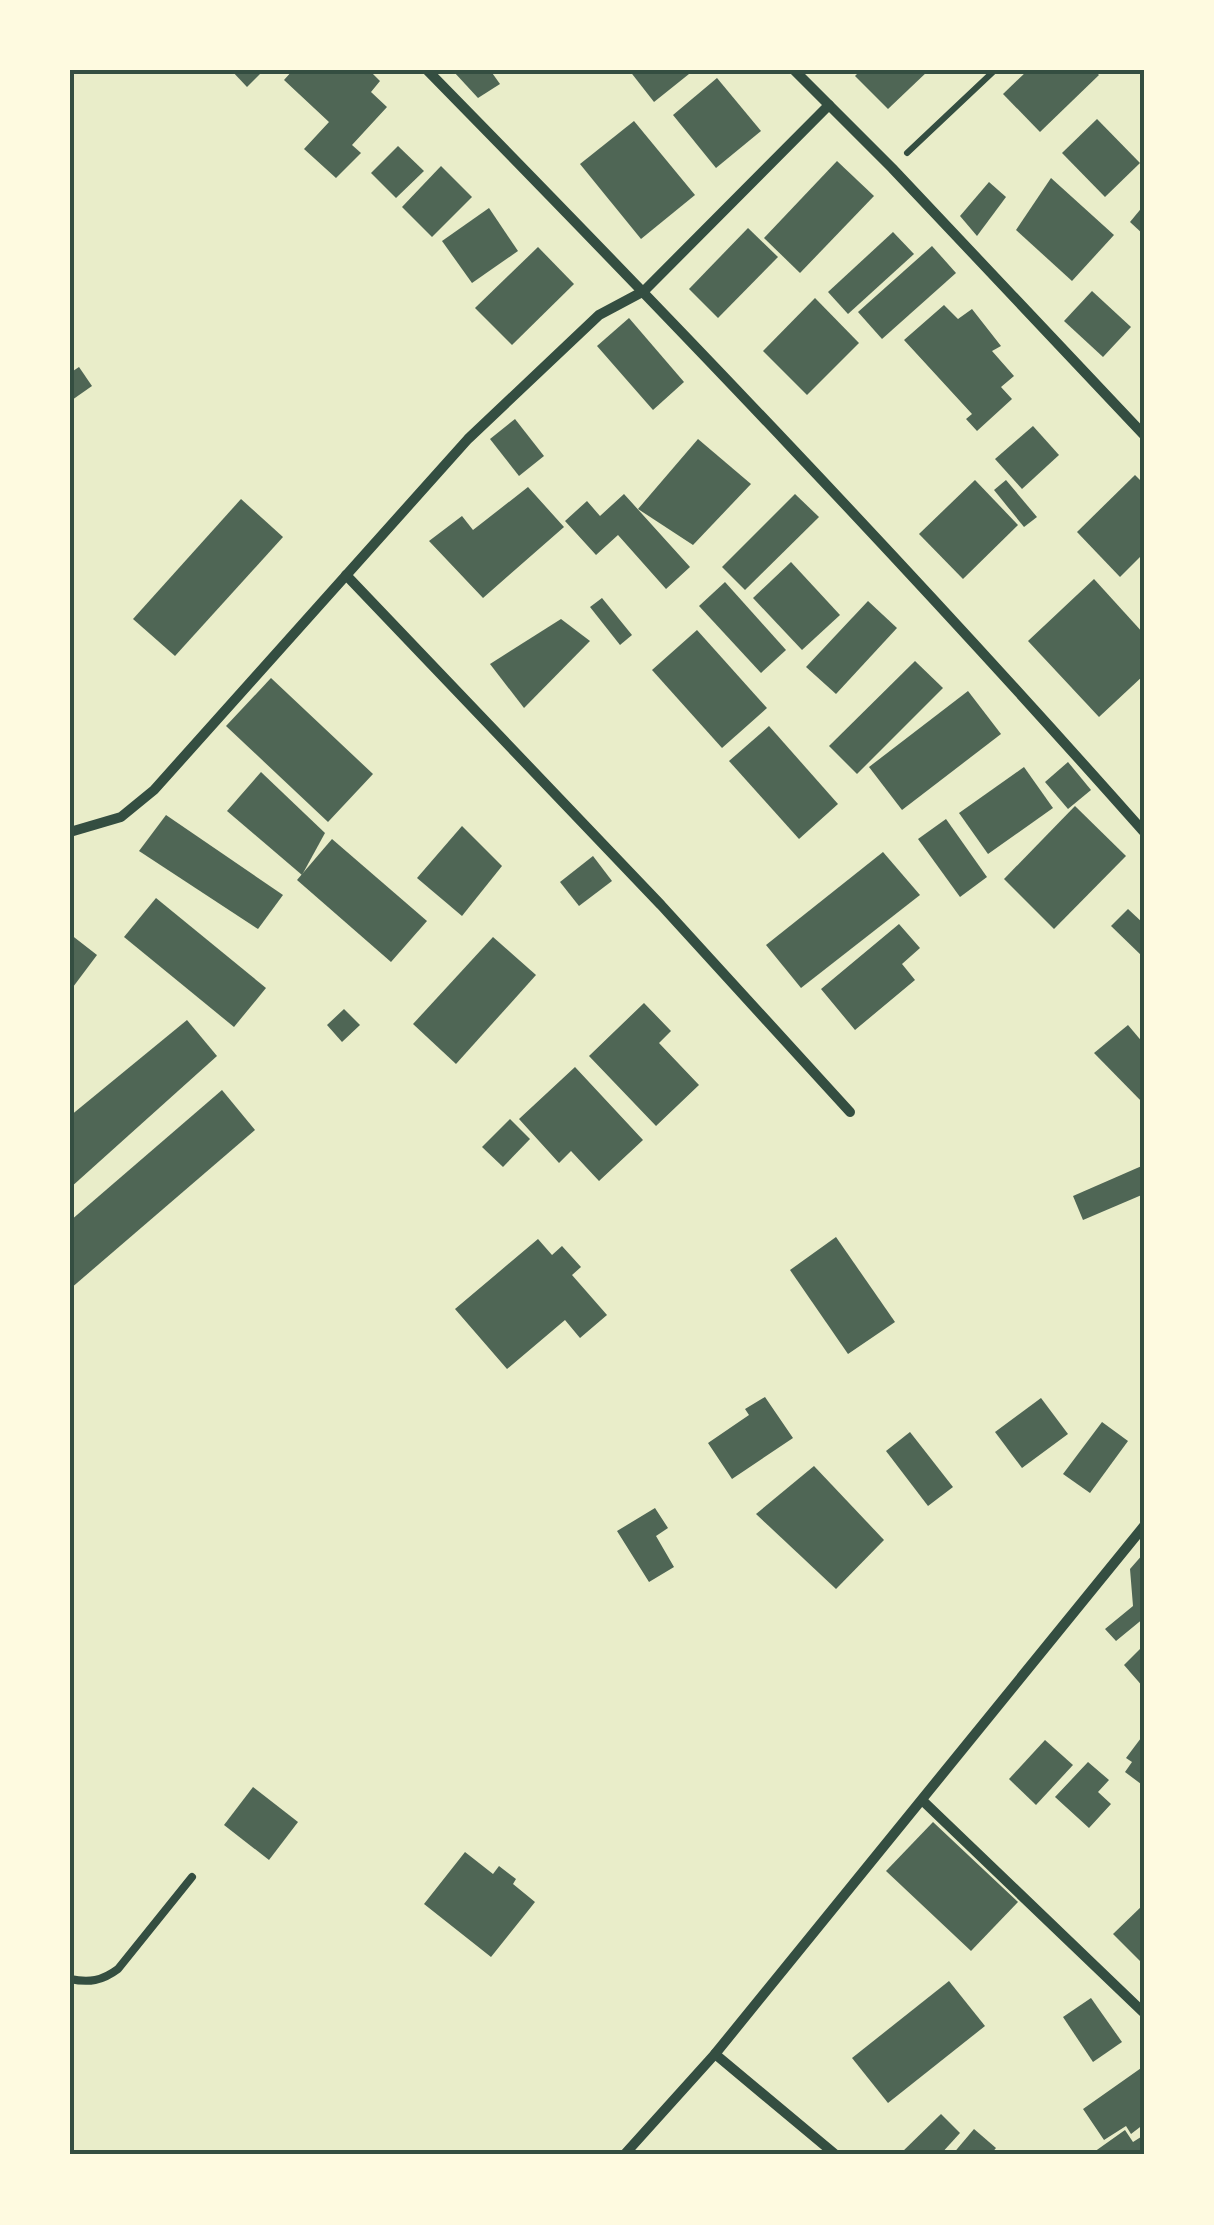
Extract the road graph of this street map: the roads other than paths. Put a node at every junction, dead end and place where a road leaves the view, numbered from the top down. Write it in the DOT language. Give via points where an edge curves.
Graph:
graph roads {
  1 [pos="427,70"];
  2 [pos="794,70"];
  3 [pos="829,104"];
  4 [pos="644,291"];
  5 [pos="1144,435"];
  6 [pos="346,575"];
  7 [pos="70,832"];
  8 [pos="1144,832"];
  9 [pos="850,1112"];
  10 [pos="1144,1526"];
  11 [pos="923,1801"];
  12 [pos="192,1878"];
  13 [pos="70,1979"];
  14 [pos="1144,2013"];
  15 [pos="715,2054"];
  16 [pos="624,2155"];
  17 [pos="836,2155"];
  1 -- 4 [label="street"];
  2 -- 3 [label="street"];
  3 -- 4 [label="street"];
  3 -- 5 [label="street"];
  4 -- 6 [label="street" via="599,316 552,358 468,439"];
  4 -- 8 [label="street"];
  6 -- 7 [label="street" via="154,790 121,817"];
  6 -- 9 [label="street"];
  10 -- 11 [label="street"];
  11 -- 14 [label="street"];
  11 -- 15 [label="street"];
  12 -- 13 [label="lane" via="118,1970 92,1982"];
  15 -- 16 [label="street"];
  15 -- 17 [label="street"];
}
